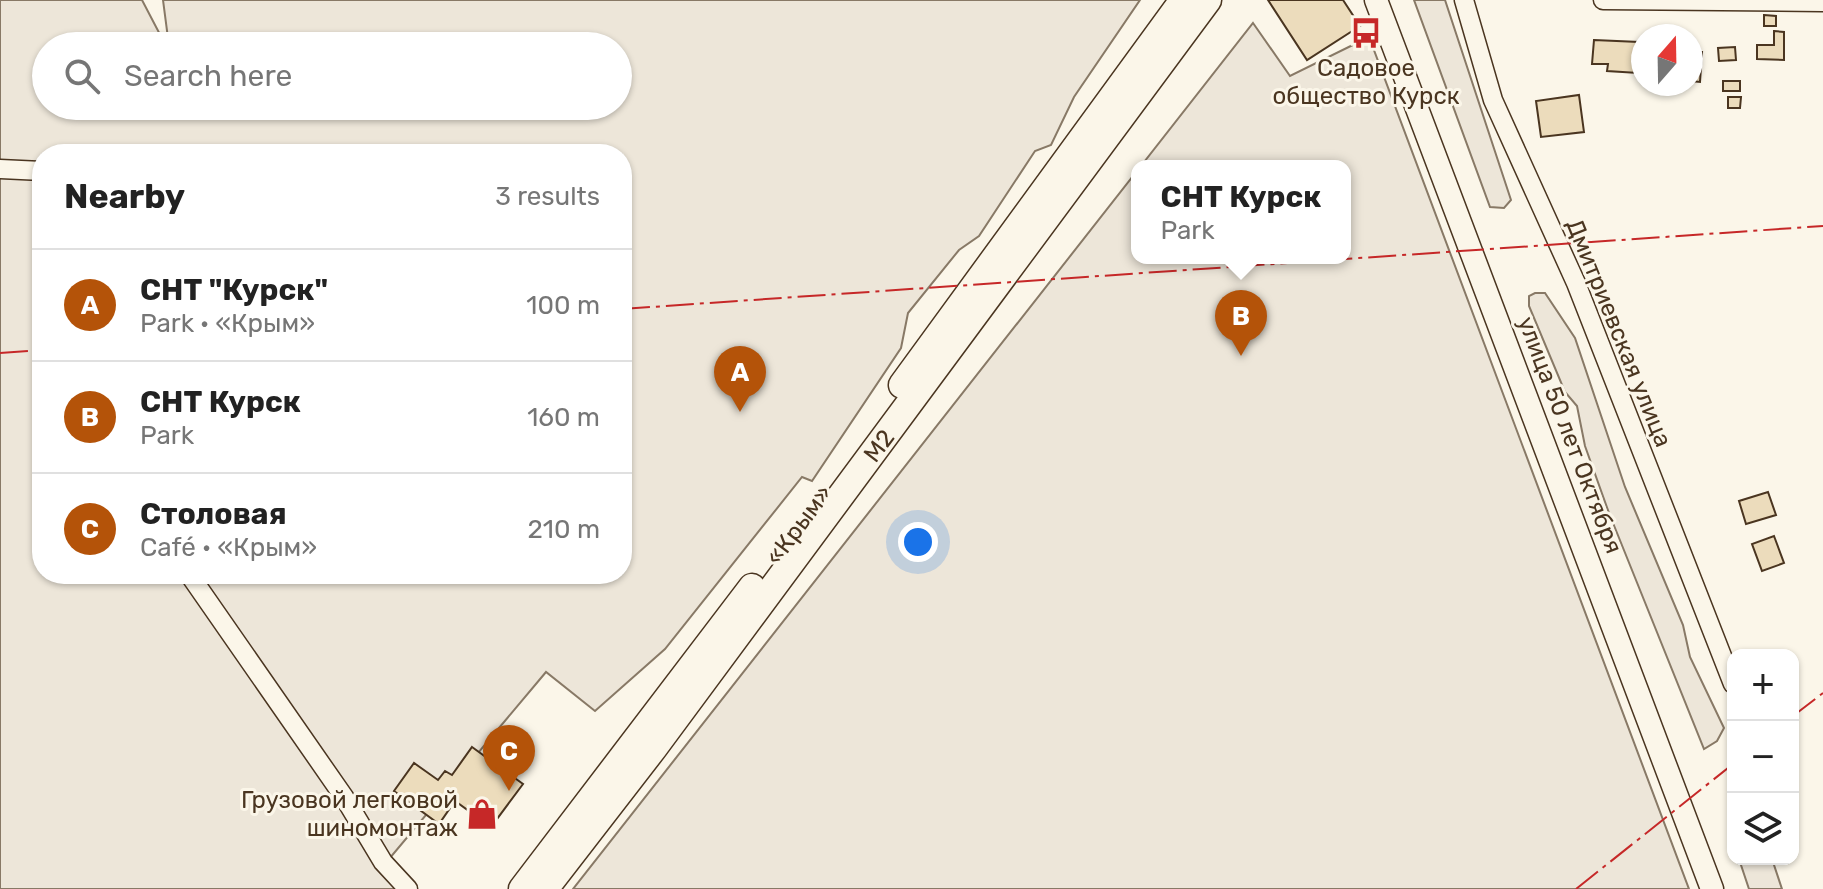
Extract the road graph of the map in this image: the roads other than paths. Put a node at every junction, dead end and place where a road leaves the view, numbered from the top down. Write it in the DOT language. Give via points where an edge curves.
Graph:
graph roads {
  1 [pos="1183,0"];
  2 [pos="1208,0"];
  3 [pos="1376,0"];
  4 [pos="1464,0"];
  5 [pos="1603,0"];
  6 [pos="1823,2"];
  7 [pos="0,169"];
  8 [pos="32,171"];
  9 [pos="196,584"];
  10 [pos="1727,669"];
  11 [pos="408,889"];
  12 [pos="522,889"];
  13 [pos="545,889"];
  14 [pos="1712,889"];
  1 -- 12 [label="highway, «Крым»" via="841,470"];
  2 -- 13 [label="highway, М2"];
  3 -- 14 [label="main road, улица 50 лет Октября"];
  4 -- 10 [label="street, Дмитриевская улица" via="1493,100 1576,283"];
  5 -- 6 [label="street"];
  7 -- 8 [label="street"];
  9 -- 11 [label="street" via="383,862"];
}
